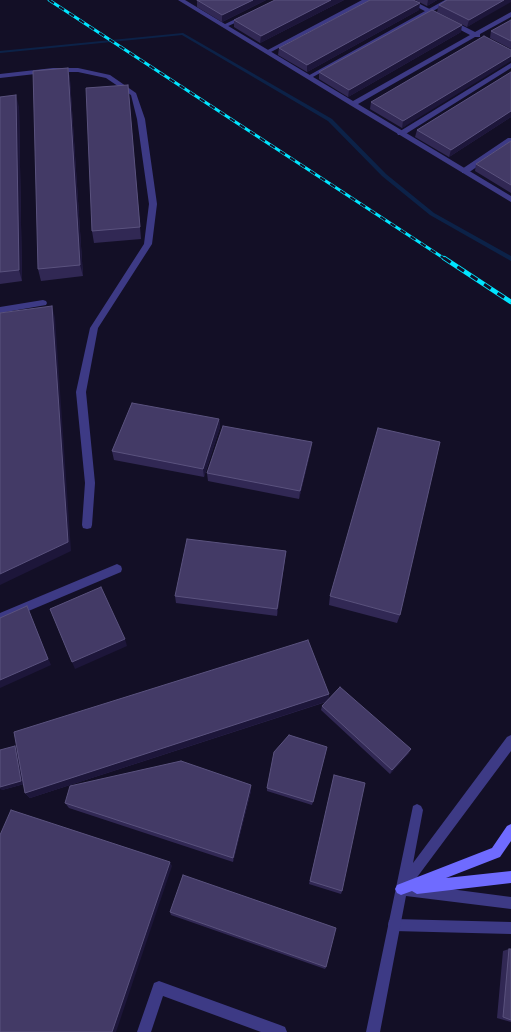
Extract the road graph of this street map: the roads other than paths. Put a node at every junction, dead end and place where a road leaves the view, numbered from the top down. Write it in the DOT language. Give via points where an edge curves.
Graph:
graph roads {
  1 [pos="182,0"];
  2 [pos="367,0"];
  3 [pos="407,0"];
  4 [pos="450,0"];
  5 [pos="429,11"];
  6 [pos="251,13"];
  7 [pos="511,14"];
  8 [pos="224,26"];
  9 [pos="474,34"];
  10 [pos="486,41"];
  11 [pos="268,52"];
  12 [pos="511,66"];
  13 [pos="0,76"];
  14 [pos="309,78"];
  15 [pos="352,104"];
  16 [pos="401,133"];
  17 [pos="511,140"];
  18 [pos="465,172"];
  19 [pos="510,198"];
  20 [pos="42,303"];
  21 [pos="0,310"];
  22 [pos="87,525"];
  23 [pos="117,569"];
  24 [pos="0,618"];
  25 [pos="511,741"];
  26 [pos="417,810"];
  27 [pos="511,830"];
  28 [pos="511,877"];
  29 [pos="401,889"];
  30 [pos="511,903"];
  31 [pos="394,925"];
  32 [pos="511,928"];
  33 [pos="144,1032"];
  34 [pos="280,1032"];
  35 [pos="373,1032"];
  1 -- 8 [label="street"];
  2 -- 11 [label="street"];
  3 -- 5 [label="street"];
  4 -- 5 [label="street"];
  5 -- 9 [label="street"];
  5 -- 14 [label="street"];
  6 -- 8 [label="street"];
  7 -- 9 [label="street"];
  8 -- 11 [label="street"];
  9 -- 10 [label="street"];
  9 -- 15 [label="street"];
  11 -- 14 [label="street"];
  12 -- 16 [label="street"];
  13 -- 22 [label="street" via="66,70 108,76 134,94 141,119 153,204 148,244 94,328 81,392 90,483"];
  14 -- 15 [label="street"];
  15 -- 16 [label="street"];
  16 -- 18 [label="street"];
  17 -- 18 [label="street"];
  18 -- 19 [label="street"];
  20 -- 21 [label="street"];
  23 -- 24 [label="street"];
  25 -- 29 [label="street"];
  26 -- 29 [label="street"];
  27 -- 29 [label="main road" via="496,854"];
  28 -- 29 [label="main road"];
  29 -- 30 [label="street"];
  29 -- 31 [label="street"];
  31 -- 32 [label="street"];
  31 -- 35 [label="street"];
  33 -- 34 [label="street" via="159,988"];
}
